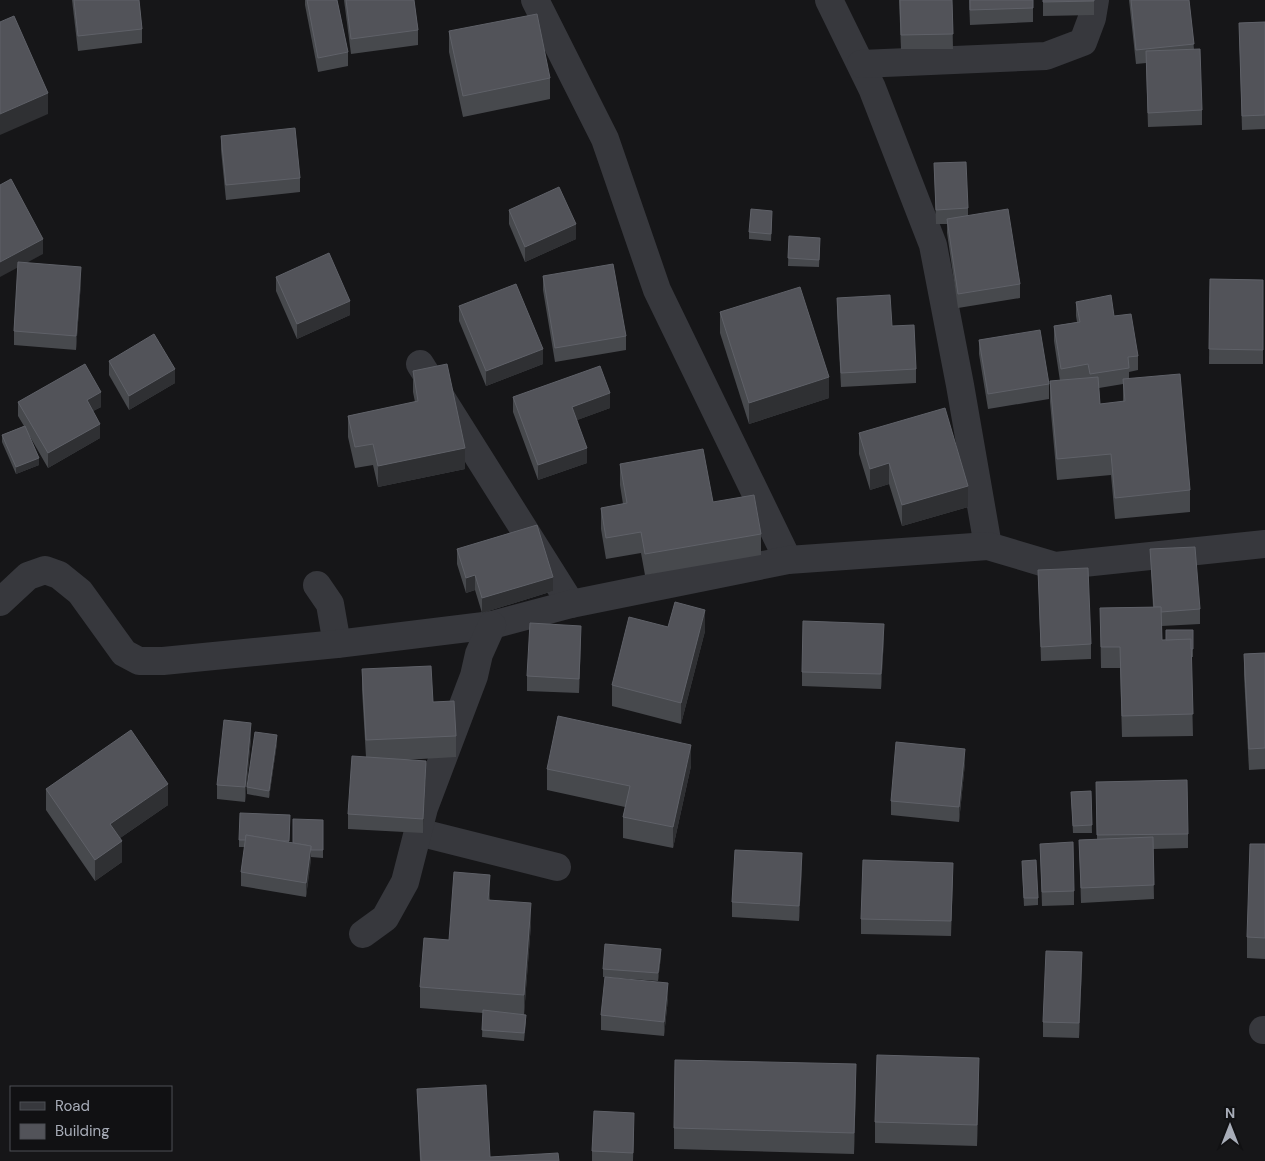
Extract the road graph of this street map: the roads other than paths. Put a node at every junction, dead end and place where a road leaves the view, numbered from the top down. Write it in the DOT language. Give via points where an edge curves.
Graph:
graph roads {
  1 [pos="535,0"];
  2 [pos="829,0"];
  3 [pos="1095,0"];
  4 [pos="861,64"];
  5 [pos="420,364"];
  6 [pos="1265,544"];
  7 [pos="988,546"];
  8 [pos="788,560"];
  9 [pos="317,585"];
  10 [pos="0,602"];
  11 [pos="571,604"];
  12 [pos="492,625"];
  13 [pos="337,644"];
  14 [pos="418,832"];
  15 [pos="556,867"];
  16 [pos="363,934"];
  1 -- 8 [label="street" via="605,139 657,290"];
  2 -- 4 [label="street"];
  3 -- 4 [label="street" via="1082,42 1046,56"];
  4 -- 7 [label="street" via="933,245"];
  5 -- 11 [label="street"];
  6 -- 7 [label="street" via="1055,566"];
  7 -- 8 [label="street"];
  8 -- 11 [label="street"];
  9 -- 13 [label="street" via="330,604"];
  10 -- 13 [label="street" via="28,576 45,570 59,575 80,592 124,653 139,661"];
  11 -- 12 [label="street"];
  12 -- 13 [label="street"];
  12 -- 14 [label="street"];
  14 -- 15 [label="street"];
  14 -- 16 [label="street" via="405,882 384,918"];
}
